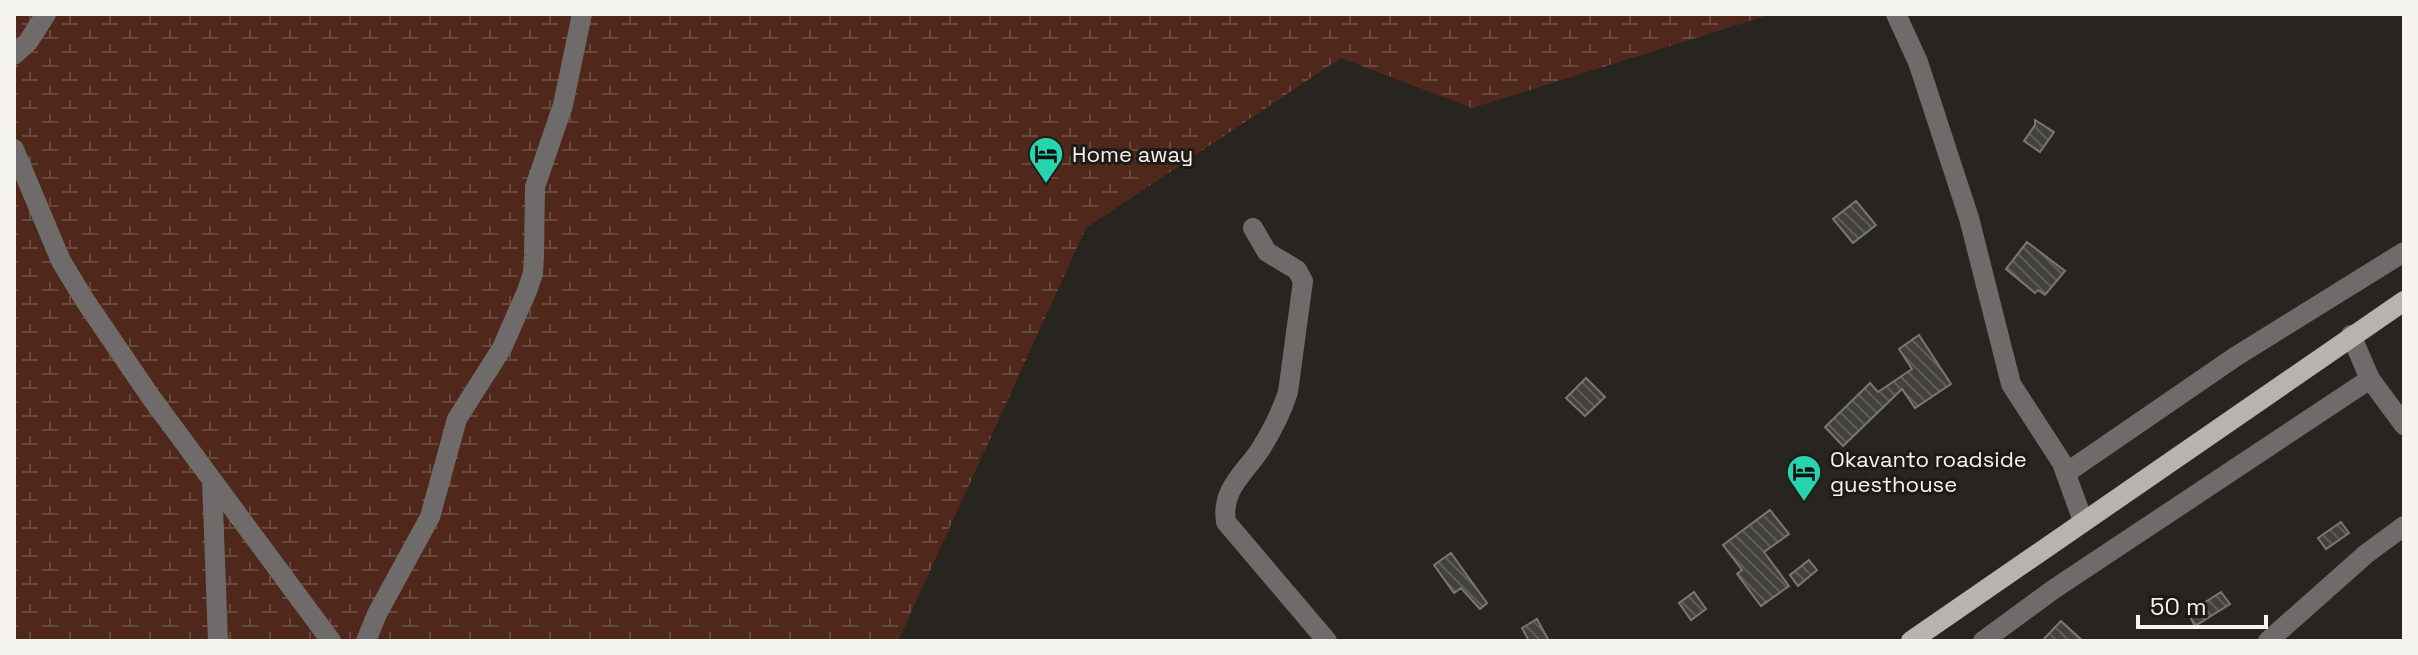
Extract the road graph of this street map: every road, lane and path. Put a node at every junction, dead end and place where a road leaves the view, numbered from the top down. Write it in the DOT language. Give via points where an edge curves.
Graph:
graph roads {
  1 [pos="46,14"];
  2 [pos="582,14"];
  3 [pos="1896,14"];
  4 [pos="14,55"];
  5 [pos="14,149"];
  6 [pos="1253,228"];
  7 [pos="2404,252"];
  8 [pos="2404,301"];
  9 [pos="2351,335"];
  10 [pos="2370,379"];
  11 [pos="2404,425"];
  12 [pos="2066,473"];
  13 [pos="212,480"];
  14 [pos="2083,521"];
  15 [pos="2404,526"];
  16 [pos="218,641"];
  17 [pos="331,641"];
  18 [pos="366,641"];
  19 [pos="1327,641"];
  20 [pos="1911,641"];
  21 [pos="1983,641"];
  22 [pos="2268,641"];
  1 -- 4 [label="street"];
  2 -- 18 [label="street" via="563,105 535,187 534,256 527,291 502,348 457,419 430,517"];
  3 -- 12 [label="street" via="1918,62 1969,218 2011,384"];
  5 -- 13 [label="street" via="61,261"];
  6 -- 19 [label="street" via="1267,252 1297,270 1303,281 1283,409 1227,493 1226,522"];
  7 -- 12 [label="street" via="2235,357"];
  8 -- 9 [label="main road"];
  9 -- 10 [label="street"];
  9 -- 14 [label="main road"];
  10 -- 11 [label="street"];
  10 -- 21 [label="street"];
  12 -- 14 [label="street"];
  13 -- 16 [label="street"];
  13 -- 17 [label="street"];
  14 -- 20 [label="main road"];
  15 -- 22 [label="street"];
}
